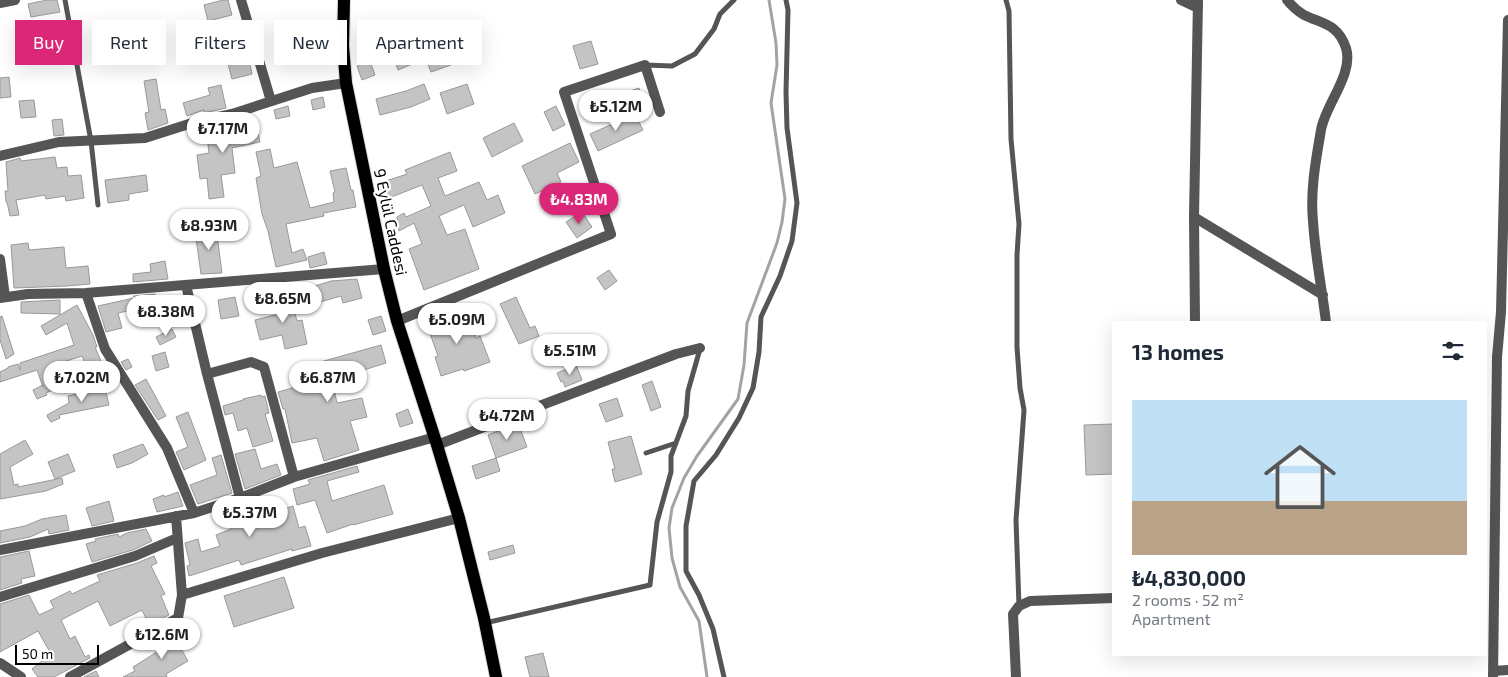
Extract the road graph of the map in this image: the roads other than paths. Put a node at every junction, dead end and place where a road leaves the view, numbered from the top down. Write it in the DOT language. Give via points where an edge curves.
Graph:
graph roads {
  1 [pos="65,0"];
  2 [pos="242,0"];
  3 [pos="344,0"];
  4 [pos="734,0"];
  5 [pos="786,0"];
  6 [pos="1006,0"];
  7 [pos="1181,0"];
  8 [pos="1286,0"];
  9 [pos="1198,4"];
  10 [pos="1508,20"];
  11 [pos="645,65"];
  12 [pos="346,83"];
  13 [pos="271,101"];
  14 [pos="660,112"];
  15 [pos="1507,130"];
  16 [pos="91,141"];
  17 [pos="0,156"];
  18 [pos="98,204"];
  19 [pos="1194,217"];
  20 [pos="0,258"];
  21 [pos="384,269"];
  22 [pos="186,285"];
  23 [pos="86,293"];
  24 [pos="1323,295"];
  25 [pos="3,297"];
  26 [pos="1504,313"];
  27 [pos="397,321"];
  28 [pos="1195,321"];
  29 [pos="1326,321"];
  30 [pos="700,348"];
  31 [pos="207,374"];
  32 [pos="436,441"];
  33 [pos="676,443"];
  34 [pos="646,453"];
  35 [pos="294,477"];
  36 [pos="240,498"];
  37 [pos="194,513"];
  38 [pos="176,516"];
  39 [pos="459,518"];
  40 [pos="177,538"];
  41 [pos="0,550"];
  42 [pos="182,595"];
  43 [pos="0,597"];
  44 [pos="1112,598"];
  45 [pos="1019,606"];
  46 [pos="485,623"];
  47 [pos="0,663"];
  48 [pos="1508,670"];
  49 [pos="1493,674"];
  50 [pos="22,677"];
  51 [pos="70,677"];
  52 [pos="496,677"];
  53 [pos="724,677"];
  54 [pos="1016,677"];
  1 -- 16 [label="lane"];
  2 -- 13 [label="street"];
  3 -- 12 [label="main road, 9 Eylül Caddesi"];
  4 -- 11 [label="lane" via="720,14 714,29 695,54 672,66"];
  5 -- 53 [label="lane" via="787,128 797,203 792,241 761,317 753,388 716,455 694,481 686,526 686,572 713,629"];
  6 -- 45 [label="lane" via="1009,11 1011,139 1019,224 1018,347 1024,410 1016,520"];
  7 -- 9 [label="street"];
  8 -- 24 [label="street" via="1303,14 1334,28 1342,38 1348,60 1322,124 1315,172 1313,221"];
  9 -- 19 [label="street"];
  10 -- 15 [label="street"];
  11 -- 14 [label="street"];
  11 -- 27 [label="street" via="564,92 611,234"];
  12 -- 13 [label="street" via="312,88"];
  12 -- 21 [label="main road, 9 Eylül Caddesi"];
  13 -- 16 [label="street" via="145,138"];
  15 -- 26 [label="street"];
  16 -- 17 [label="street" via="59,142"];
  16 -- 18 [label="lane"];
  19 -- 24 [label="street"];
  19 -- 28 [label="street"];
  20 -- 25 [label="street"];
  21 -- 22 [label="street"];
  21 -- 27 [label="main road, 9 Eylül Caddesi"];
  22 -- 23 [label="street"];
  22 -- 31 [label="street"];
  23 -- 25 [label="street"];
  23 -- 37 [label="street" via="105,349 167,448"];
  24 -- 29 [label="street"];
  26 -- 49 [label="street" via="1497,357"];
  27 -- 32 [label="main road, 9 Eylül Caddesi"];
  30 -- 32 [label="street"];
  30 -- 33 [label="lane" via="688,391 686,416"];
  31 -- 35 [label="street" via="251,362 264,367"];
  31 -- 36 [label="street"];
  32 -- 35 [label="street"];
  32 -- 39 [label="main road, 9 Eylül Caddesi"];
  33 -- 34 [label="lane"];
  33 -- 46 [label="lane" via="671,456 672,472 657,522 650,585"];
  35 -- 36 [label="street"];
  36 -- 37 [label="street"];
  37 -- 38 [label="street"];
  38 -- 40 [label="street"];
  38 -- 41 [label="street"];
  39 -- 42 [label="street" via="322,553"];
  39 -- 46 [label="main road, 9 Eylül Caddesi"];
  40 -- 42 [label="street"];
  40 -- 43 [label="street" via="135,556"];
  42 -- 51 [label="street" via="178,618"];
  44 -- 45 [label="street" via="1030,601"];
  45 -- 54 [label="street" via="1013,614"];
  46 -- 52 [label="main road, 9 Eylül Caddesi"];
  47 -- 50 [label="street"];
  48 -- 49 [label="street"];
}
